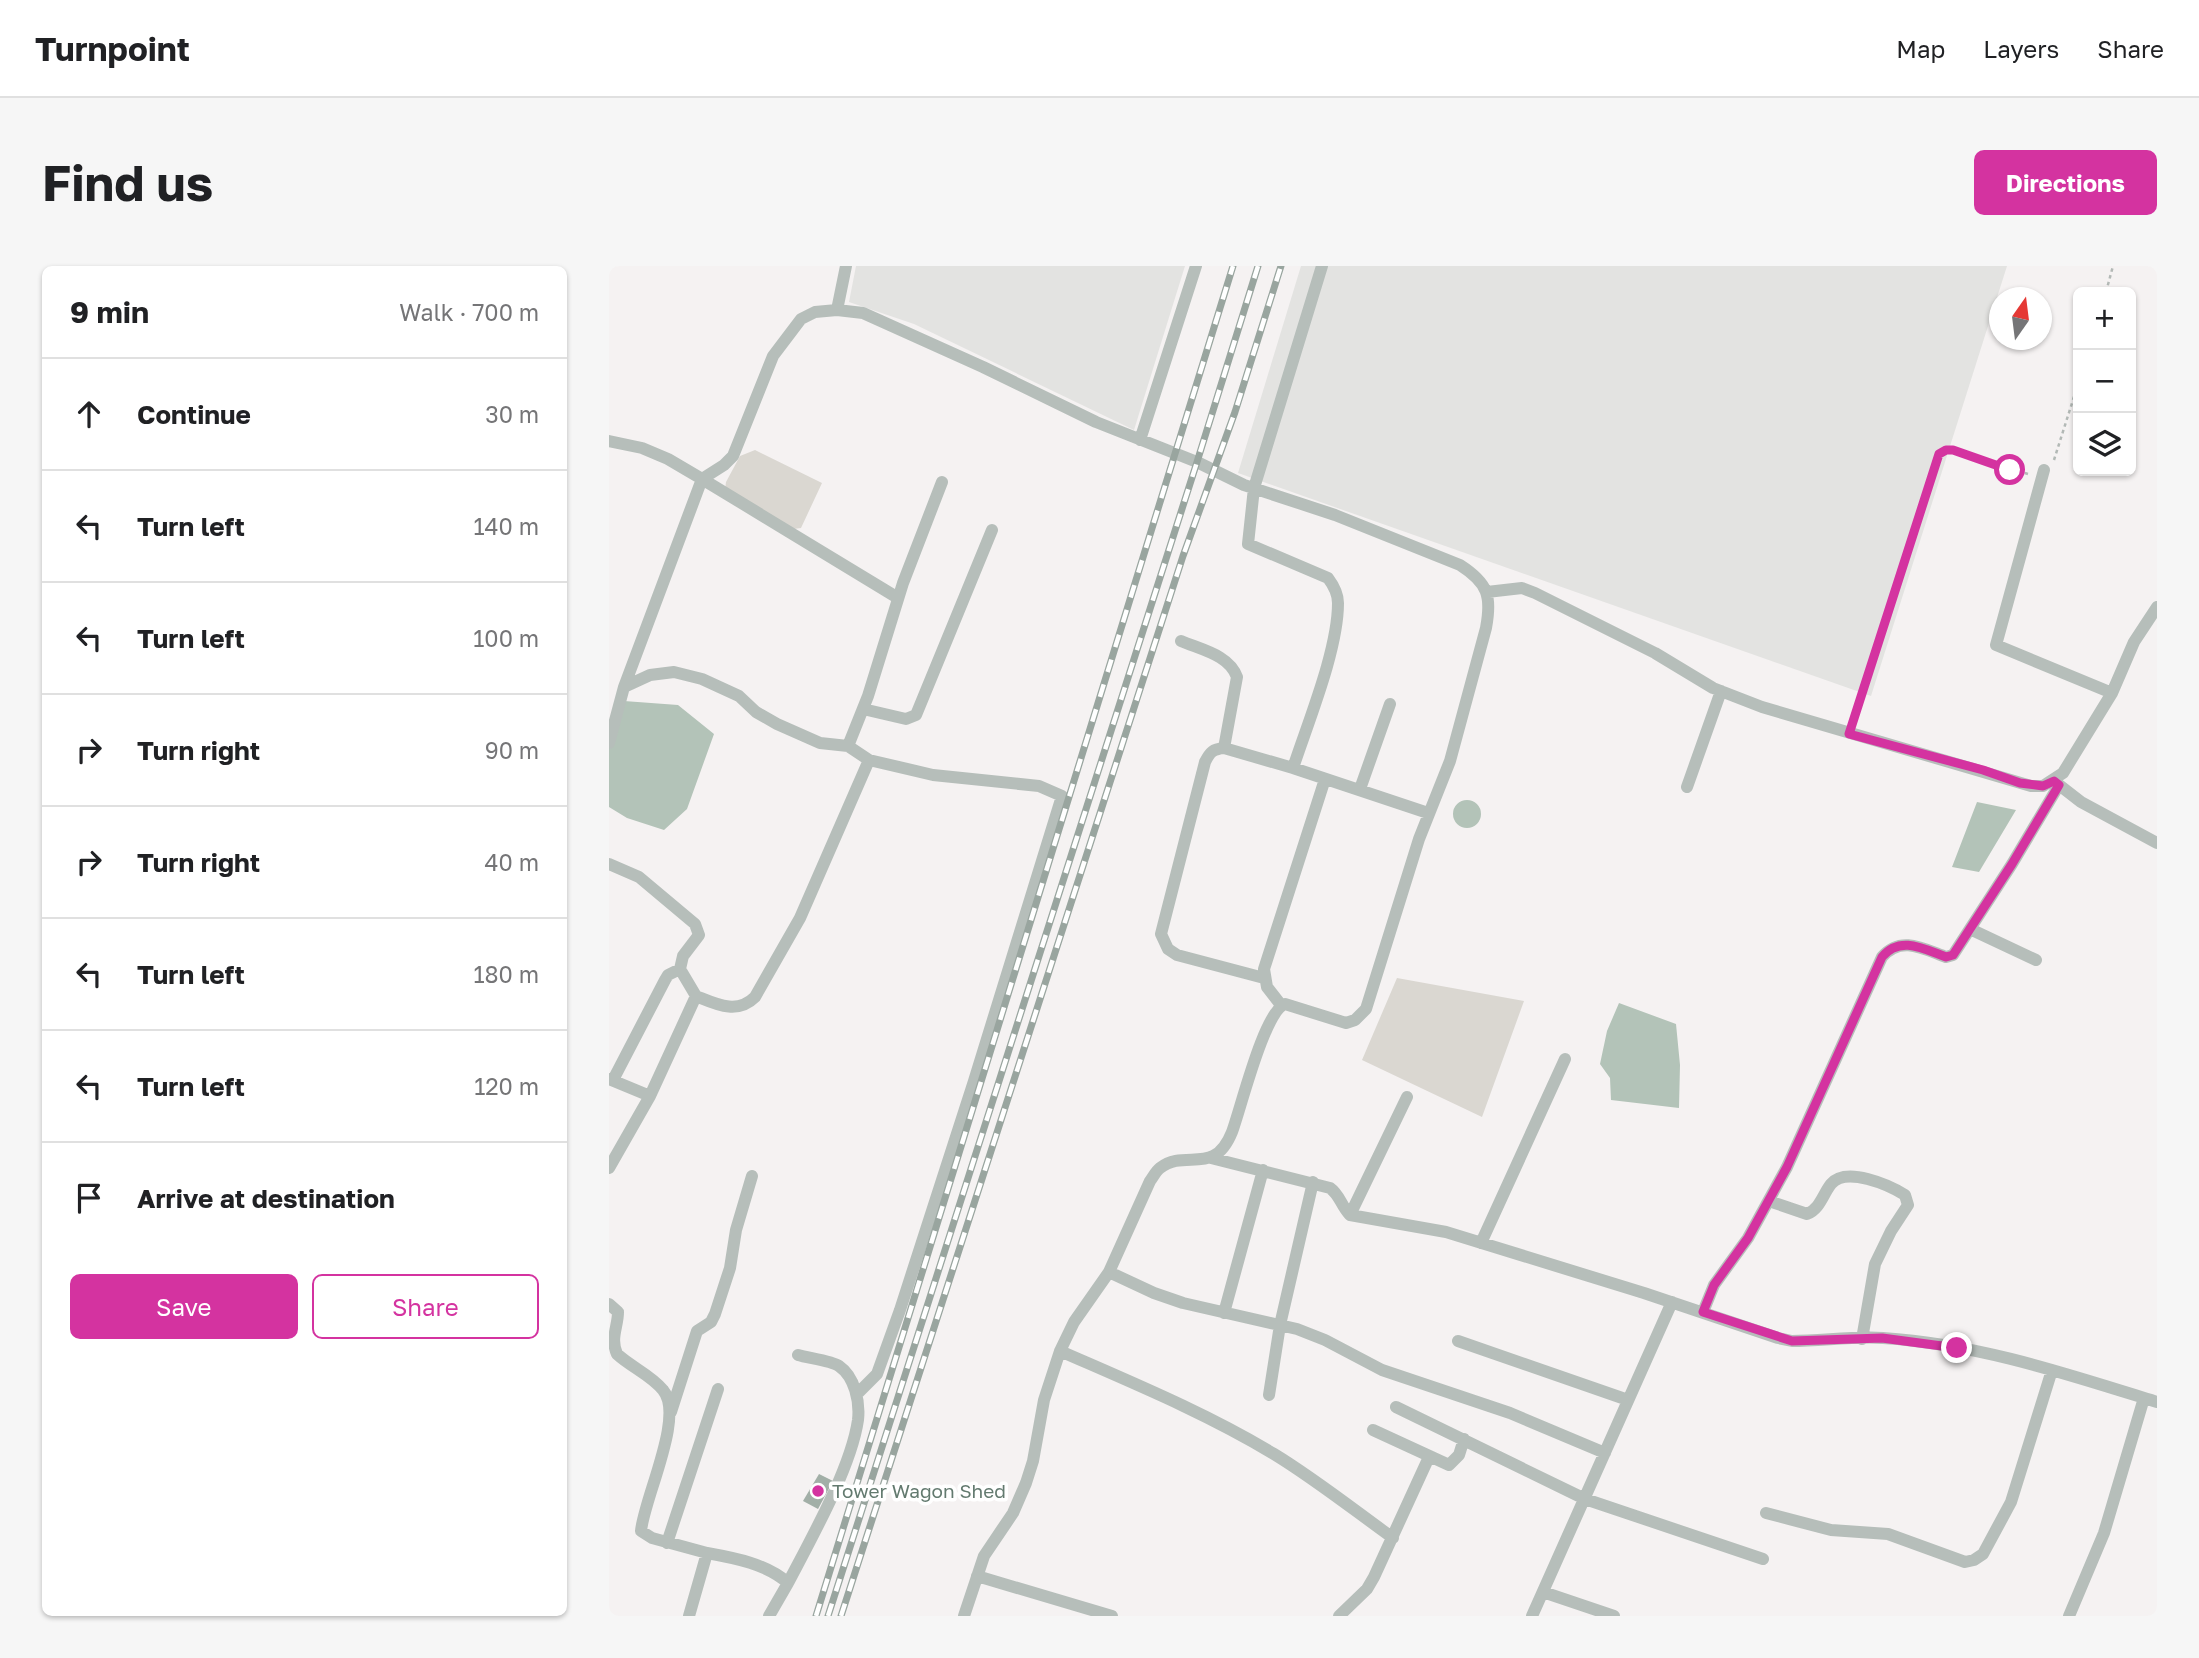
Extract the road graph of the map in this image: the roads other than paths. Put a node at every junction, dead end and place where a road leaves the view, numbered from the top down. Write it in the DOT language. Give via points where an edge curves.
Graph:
graph roads {
  1 [pos="846,266"];
  2 [pos="1196,266"];
  3 [pos="1322,266"];
  4 [pos="837,310"];
  5 [pos="1140,440"];
  6 [pos="609,441"];
  7 [pos="2044,470"];
  8 [pos="702,479"];
  9 [pos="942,482"];
  10 [pos="1254,488"];
  11 [pos="992,530"];
  12 [pos="1487,592"];
  13 [pos="898,598"];
  14 [pos="2157,607"];
  15 [pos="1181,641"];
  16 [pos="624,687"];
  17 [pos="1721,691"];
  18 [pos="2112,693"];
  19 [pos="1390,704"];
  20 [pos="863,709"];
  21 [pos="609,743"];
  22 [pos="848,746"];
  23 [pos="1224,748"];
  24 [pos="869,760"];
  25 [pos="1293,768"];
  26 [pos="1325,779"];
  27 [pos="2056,783"];
  28 [pos="1687,787"];
  29 [pos="1360,789"];
  30 [pos="1428,813"];
  31 [pos="2157,843"];
  32 [pos="609,864"];
  33 [pos="1970,929"];
  34 [pos="2036,960"];
  35 [pos="680,969"];
  36 [pos="1264,978"];
  37 [pos="696,996"];
  38 [pos="1281,1005"];
  39 [pos="1565,1059"];
  40 [pos="611,1079"];
  41 [pos="650,1096"];
  42 [pos="1407,1097"];
  43 [pos="1211,1158"];
  44 [pos="609,1168"];
  45 [pos="1263,1170"];
  46 [pos="752,1177"];
  47 [pos="1313,1182"];
  48 [pos="1769,1201"];
  49 [pos="1350,1215"];
  50 [pos="1481,1243"];
  51 [pos="1109,1272"];
  52 [pos="1672,1302"];
  53 [pos="609,1304"];
  54 [pos="1703,1312"];
  55 [pos="1224,1313"];
  56 [pos="1280,1325"];
  57 [pos="1861,1339"];
  58 [pos="1458,1341"];
  59 [pos="1060,1351"];
  60 [pos="798,1355"];
  61 [pos="2052,1370"];
  62 [pos="718,1389"];
  63 [pos="857,1394"];
  64 [pos="1269,1395"];
  65 [pos="2144,1398"];
  66 [pos="1628,1400"];
  67 [pos="2157,1402"];
  68 [pos="1395,1407"];
  69 [pos="671,1412"];
  70 [pos="1373,1430"];
  71 [pos="1464,1439"];
  72 [pos="1605,1453"];
  73 [pos="1429,1457"];
  74 [pos="1585,1499"];
  75 [pos="1766,1513"];
  76 [pos="1393,1538"];
  77 [pos="667,1543"];
  78 [pos="707,1553"];
  79 [pos="1763,1559"];
  80 [pos="977,1576"];
  81 [pos="788,1583"];
  82 [pos="1543,1592"];
  83 [pos="689,1616"];
  84 [pos="769,1616"];
  85 [pos="964,1616"];
  86 [pos="1112,1616"];
  87 [pos="1339,1616"];
  88 [pos="1532,1616"];
  89 [pos="1614,1616"];
  90 [pos="2069,1616"];
  1 -- 4 [label="street"];
  2 -- 5 [label="street"];
  3 -- 10 [label="street"];
  4 -- 5 [label="street" via="882,321"];
  4 -- 8 [label="street" via="815,312 791,331 773,356 733,456"];
  5 -- 10 [label="street"];
  6 -- 8 [label="street" via="642,448"];
  7 -- 18 [label="street" via="1996,645"];
  8 -- 13 [label="street"];
  8 -- 16 [label="street"];
  9 -- 13 [label="street"];
  10 -- 12 [label="street" via="1460,565"];
  10 -- 25 [label="street" via="1248,544 1328,578 1338,601 1335,632"];
  11 -- 20 [label="street" via="916,715 906,719"];
  12 -- 17 [label="street" via="1522,588 1535,593"];
  12 -- 30 [label="street" via="1489,614 1472,680 1450,761"];
  13 -- 20 [label="street"];
  14 -- 18 [label="street" via="2134,642"];
  15 -- 23 [label="street" via="1233,667 1237,677"];
  16 -- 21 [label="street"];
  16 -- 22 [label="street" via="650,675 674,672 702,679 739,696 777,724 820,743"];
  17 -- 27 [label="street" via="1762,708 2020,783"];
  17 -- 28 [label="street"];
  18 -- 27 [label="street"];
  19 -- 29 [label="street"];
  20 -- 22 [label="street"];
  22 -- 24 [label="street"];
  23 -- 25 [label="street"];
  23 -- 36 [label="street" via="1209,753 1205,762 1161,934 1168,949 1177,955"];
  24 -- 37 [label="street" via="800,918 755,997 739,1007"];
  24 -- 63 [label="street" via="956,778 1039,786 1062,796 899,1310 877,1374"];
  25 -- 26 [label="street"];
  26 -- 29 [label="street"];
  26 -- 36 [label="street" via="1266,959"];
  27 -- 31 [label="street" via="2081,802"];
  27 -- 33 [label="street"];
  29 -- 30 [label="street"];
  30 -- 38 [label="street" via="1361,1016 1346,1023"];
  32 -- 35 [label="street" via="639,877 695,924 699,935 683,956"];
  33 -- 34 [label="street"];
  33 -- 48 [label="street" via="1950,957 1905,944 1882,957"];
  35 -- 37 [label="street"];
  35 -- 40 [label="street" via="665,981"];
  36 -- 38 [label="street"];
  37 -- 41 [label="street"];
  38 -- 43 [label="street" via="1266,1031 1232,1131 1222,1150"];
  39 -- 50 [label="street"];
  40 -- 41 [label="street"];
  41 -- 44 [label="street"];
  42 -- 49 [label="street"];
  43 -- 45 [label="street"];
  43 -- 51 [label="street" via="1160,1168 1139,1201"];
  45 -- 47 [label="street"];
  45 -- 55 [label="street"];
  46 -- 69 [label="street" via="715,1314 697,1331"];
  47 -- 49 [label="street" via="1337,1193"];
  47 -- 56 [label="street"];
  48 -- 54 [label="street" via="1714,1285"];
  48 -- 57 [label="street" via="1807,1214 1838,1177 1849,1175 1905,1195 1908,1205 1875,1264"];
  49 -- 50 [label="street"];
  50 -- 52 [label="street"];
  51 -- 55 [label="street" via="1170,1299"];
  51 -- 59 [label="street" via="1073,1322"];
  52 -- 54 [label="street"];
  52 -- 66 [label="street"];
  53 -- 69 [label="street" via="618,1311 613,1335 617,1354 665,1392"];
  54 -- 57 [label="street" via="1792,1341"];
  55 -- 56 [label="street"];
  56 -- 64 [label="street"];
  56 -- 72 [label="street" via="1325,1340 1382,1370 1510,1413"];
  57 -- 61 [label="street" via="1988,1353"];
  58 -- 66 [label="street"];
  59 -- 76 [label="street" via="1192,1409 1276,1455"];
  59 -- 80 [label="street" via="1026,1483"];
  60 -- 63 [label="street" via="839,1365"];
  61 -- 65 [label="street"];
  61 -- 75 [label="street" via="2011,1502 1983,1554 1974,1560 1965,1562 1888,1534 1831,1530"];
  62 -- 77 [label="street"];
  63 -- 81 [label="street" via="852,1447"];
  65 -- 67 [label="street"];
  65 -- 90 [label="street" via="2104,1533"];
  66 -- 72 [label="street"];
  68 -- 71 [label="street"];
  69 -- 77 [label="street" via="641,1531"];
  70 -- 73 [label="street"];
  71 -- 73 [label="street" via="1459,1455 1449,1465"];
  71 -- 74 [label="street"];
  72 -- 74 [label="street"];
  73 -- 76 [label="street"];
  74 -- 79 [label="street"];
  74 -- 82 [label="street"];
  76 -- 87 [label="street" via="1367,1589"];
  77 -- 78 [label="street"];
  78 -- 81 [label="street" via="757,1566"];
  78 -- 83 [label="street"];
  80 -- 85 [label="street"];
  80 -- 86 [label="street"];
  81 -- 84 [label="street"];
  82 -- 88 [label="street"];
  82 -- 89 [label="street"];
}
